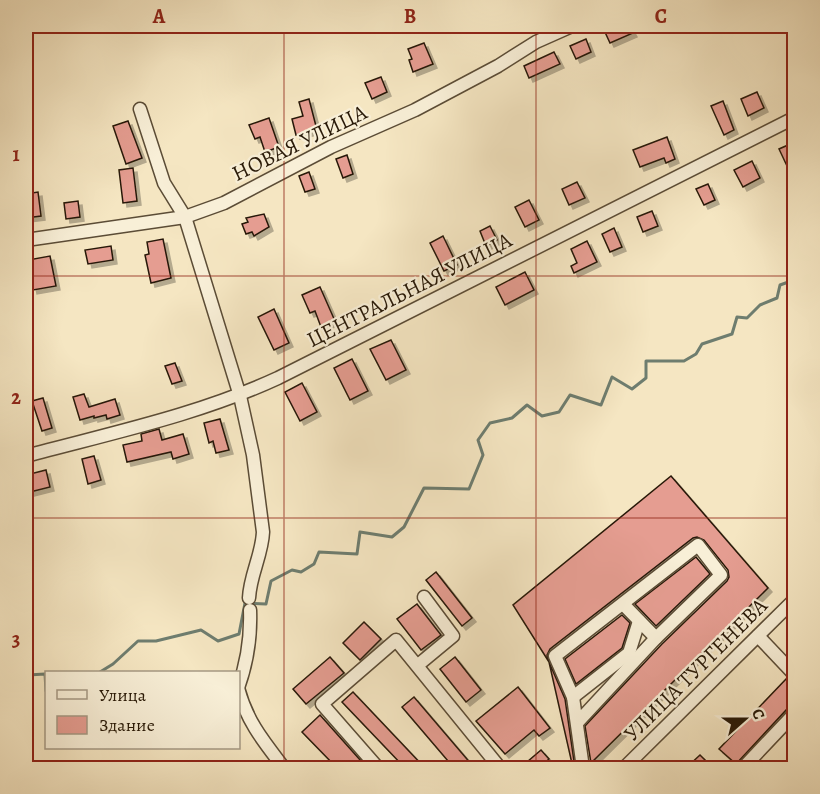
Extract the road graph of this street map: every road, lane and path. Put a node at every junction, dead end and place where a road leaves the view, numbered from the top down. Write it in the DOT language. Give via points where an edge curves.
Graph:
graph roads {
  1 [pos="572,26"];
  2 [pos="140,109"];
  3 [pos="795,118"];
  4 [pos="185,217"];
  5 [pos="26,240"];
  6 [pos="240,396"];
  7 [pos="26,456"];
  8 [pos="424,597"];
  9 [pos="795,600"];
  10 [pos="623,604"];
  11 [pos="639,621"];
  12 [pos="758,636"];
  13 [pos="656,638"];
  14 [pos="418,665"];
  15 [pos="795,674"];
  16 [pos="240,683"];
  17 [pos="240,696"];
  18 [pos="573,697"];
  19 [pos="795,714"];
  20 [pos="578,723"];
  21 [pos="496,767"];
  22 [pos="748,767"];
  23 [pos="284,768"];
  24 [pos="378,768"];
  25 [pos="583,768"];
  26 [pos="624,768"];
  1 -- 4 [label="street, НОВАЯ УЛИЦА" via="415,110 331,147 224,203"];
  2 -- 4 [label="street" via="164,183"];
  3 -- 6 [label="street, ЦЕНТРАЛЬНАЯ УЛИЦА"];
  4 -- 5 [label="street, НОВАЯ УЛИЦА"];
  4 -- 6 [label="street"];
  6 -- 7 [label="street, ЦЕНТРАЛЬНАЯ УЛИЦА"];
  6 -- 16 [label="street" via="263,532 249,586 250,624"];
  8 -- 14 [label="street" via="453,636"];
  9 -- 12 [label="street, УЛИЦА ТУРГЕНЕВА"];
  10 -- 11 [label="street"];
  10 -- 13 [label="street" via="698,545 721,575"];
  10 -- 18 [label="street" via="555,657"];
  11 -- 13 [label="street"];
  11 -- 18 [label="street" via="629,653"];
  12 -- 15 [label="street"];
  12 -- 26 [label="street, УЛИЦА ТУРГЕНЕВА"];
  13 -- 20 [label="street"];
  14 -- 21 [label="street"];
  14 -- 24 [label="street" via="396,640 322,704"];
  17 -- 23 [label="street" via="253,728"];
  18 -- 20 [label="street"];
  19 -- 22 [label="street"];
  20 -- 25 [label="street"];
}
